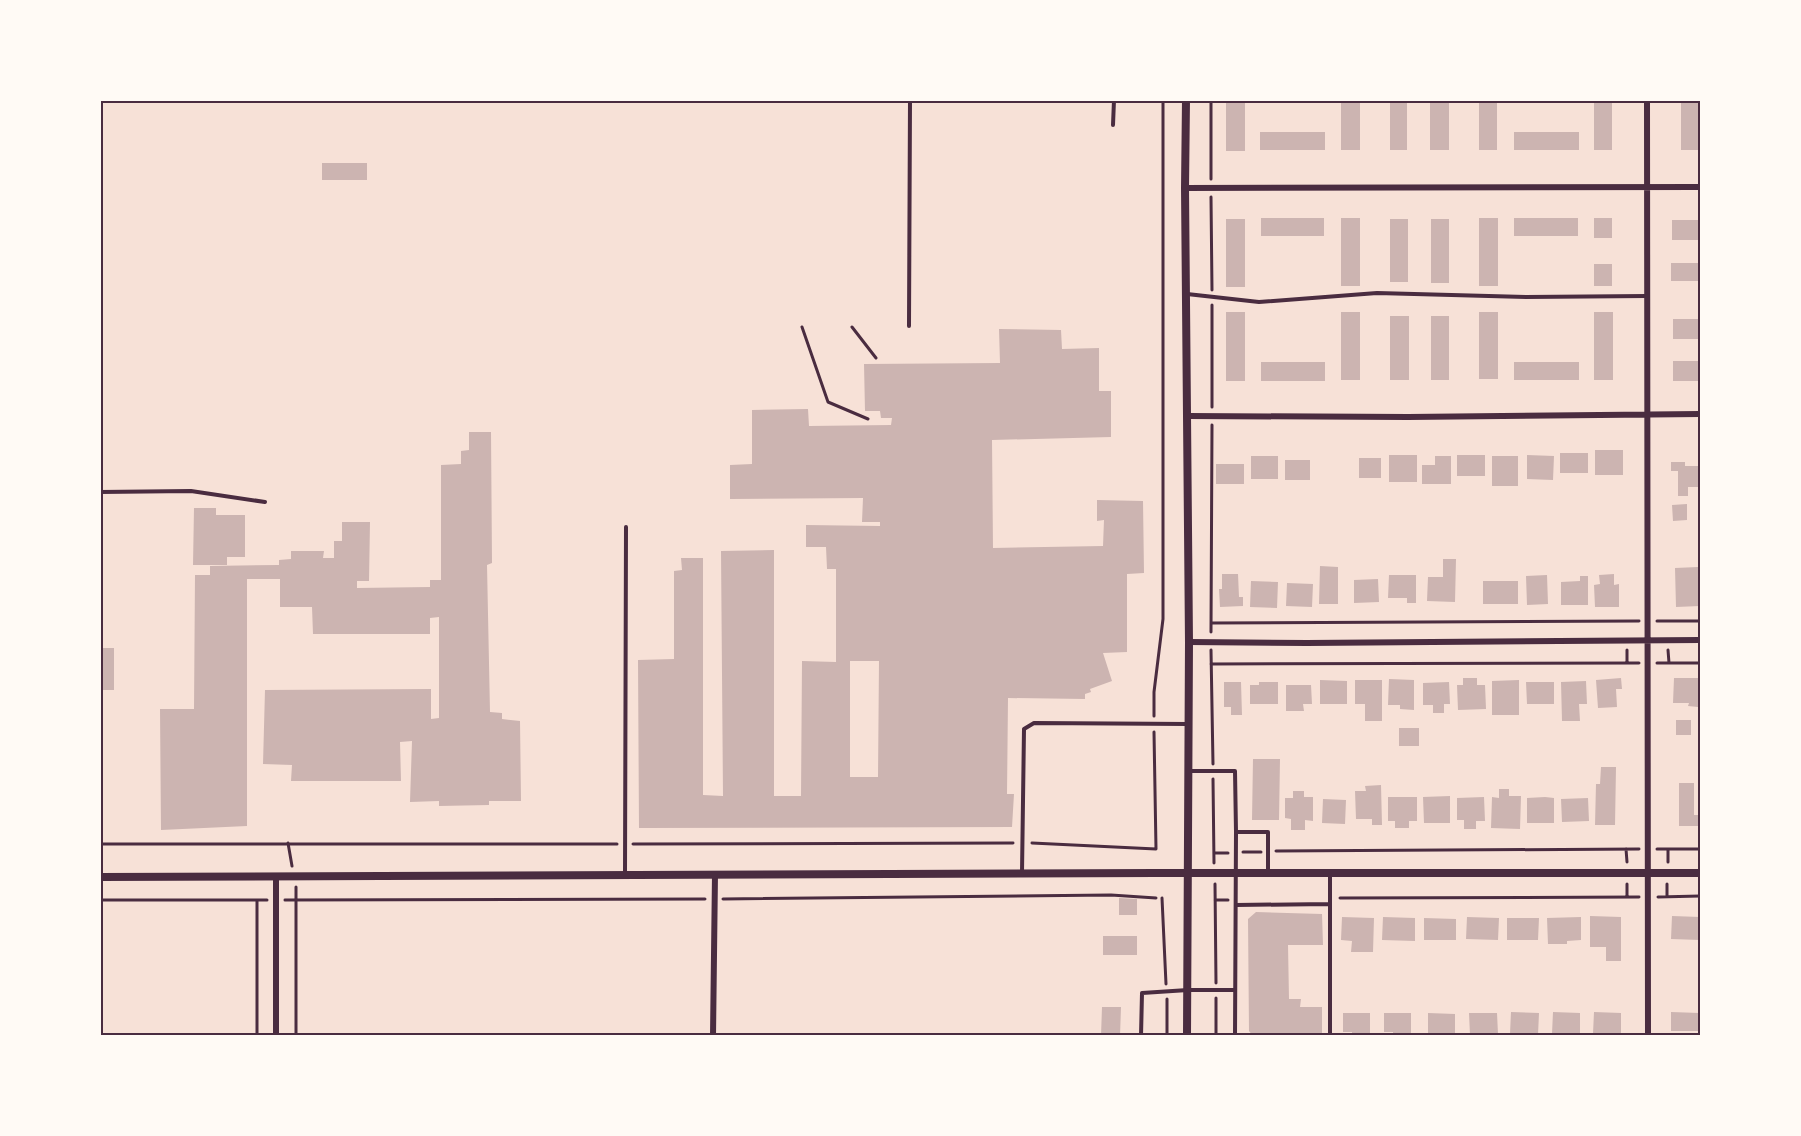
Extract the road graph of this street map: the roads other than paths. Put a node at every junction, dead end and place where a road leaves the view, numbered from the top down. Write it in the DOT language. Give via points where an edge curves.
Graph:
graph roads {
  1 [pos="910,100"];
  2 [pos="1114,100"];
  3 [pos="1186,100"];
  4 [pos="1647,100"];
  5 [pos="1113,125"];
  6 [pos="1647,187"];
  7 [pos="1701,187"];
  8 [pos="1185,188"];
  9 [pos="1186,294"];
  10 [pos="1648,296"];
  11 [pos="909,326"];
  12 [pos="1701,414"];
  13 [pos="1648,415"];
  14 [pos="1188,416"];
  15 [pos="100,492"];
  16 [pos="265,502"];
  17 [pos="626,527"];
  18 [pos="1648,640"];
  19 [pos="1701,640"];
  20 [pos="1189,642"];
  21 [pos="1189,724"];
  22 [pos="1188,771"];
  23 [pos="1236,832"];
  24 [pos="1022,873"];
  25 [pos="1188,873"];
  26 [pos="1236,873"];
  27 [pos="1268,873"];
  28 [pos="1330,873"];
  29 [pos="1648,873"];
  30 [pos="1701,873"];
  31 [pos="625,874"];
  32 [pos="715,874"];
  33 [pos="276,876"];
  34 [pos="100,877"];
  35 [pos="1330,901"];
  36 [pos="1236,903"];
  37 [pos="1188,990"];
  38 [pos="1235,990"];
  39 [pos="276,1035"];
  40 [pos="714,1035"];
  41 [pos="1141,1035"];
  42 [pos="1188,1035"];
  43 [pos="1235,1035"];
  44 [pos="1330,1035"];
  45 [pos="1648,1035"];
  1 -- 11 [label="lane"];
  2 -- 5 [label="lane"];
  3 -- 8 [label="street"];
  4 -- 6 [label="street"];
  6 -- 7 [label="street"];
  6 -- 8 [label="street"];
  6 -- 10 [label="street"];
  8 -- 9 [label="street"];
  9 -- 10 [label="lane" via="1260,302 1377,294"];
  9 -- 14 [label="street"];
  10 -- 13 [label="street"];
  12 -- 13 [label="street"];
  13 -- 14 [label="street"];
  13 -- 18 [label="street"];
  14 -- 20 [label="street"];
  15 -- 16 [label="lane" via="191,492"];
  17 -- 31 [label="lane"];
  18 -- 19 [label="street"];
  18 -- 20 [label="street"];
  18 -- 29 [label="street"];
  20 -- 21 [label="street"];
  21 -- 22 [label="street"];
  21 -- 24 [label="lane" via="1034,723 1024,729"];
  22 -- 23 [label="lane" via="1235,771"];
  22 -- 25 [label="street"];
  23 -- 26 [label="lane"];
  23 -- 27 [label="lane" via="1268,832"];
  24 -- 25 [label="street"];
  24 -- 32 [label="street"];
  25 -- 26 [label="street"];
  25 -- 37 [label="street"];
  26 -- 27 [label="street"];
  26 -- 36 [label="lane"];
  27 -- 28 [label="street"];
  28 -- 29 [label="street"];
  28 -- 35 [label="lane"];
  29 -- 30 [label="street"];
  29 -- 45 [label="street"];
  31 -- 32 [label="street"];
  31 -- 33 [label="street"];
  32 -- 40 [label="street"];
  33 -- 34 [label="street"];
  33 -- 39 [label="street"];
  35 -- 36 [label="lane"];
  35 -- 44 [label="lane"];
  36 -- 38 [label="lane"];
  37 -- 38 [label="lane"];
  37 -- 41 [label="lane" via="1142,993"];
  37 -- 42 [label="street"];
  38 -- 43 [label="lane"];
}
